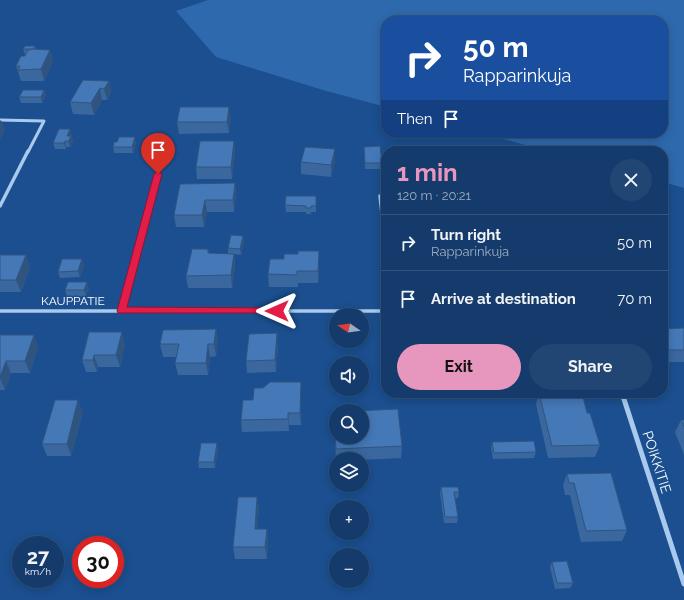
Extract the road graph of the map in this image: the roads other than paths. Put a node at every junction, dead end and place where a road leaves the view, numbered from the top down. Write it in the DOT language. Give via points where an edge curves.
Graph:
graph roads {
  1 [pos="0,120"];
  2 [pos="158,174"];
  3 [pos="380,196"];
  4 [pos="381,205"];
  5 [pos="0,206"];
  6 [pos="0,311"];
  7 [pos="121,311"];
  8 [pos="381,311"];
  9 [pos="624,398"];
  10 [pos="684,584"];
  1 -- 5 [label="street" via="44,121"];
  2 -- 7 [label="street"];
  3 -- 4 [label="street"];
  6 -- 7 [label="street, KAUPPATIE"];
  7 -- 8 [label="street, KAUPPATIE"];
  9 -- 10 [label="street, POIKKITIE"];
}
